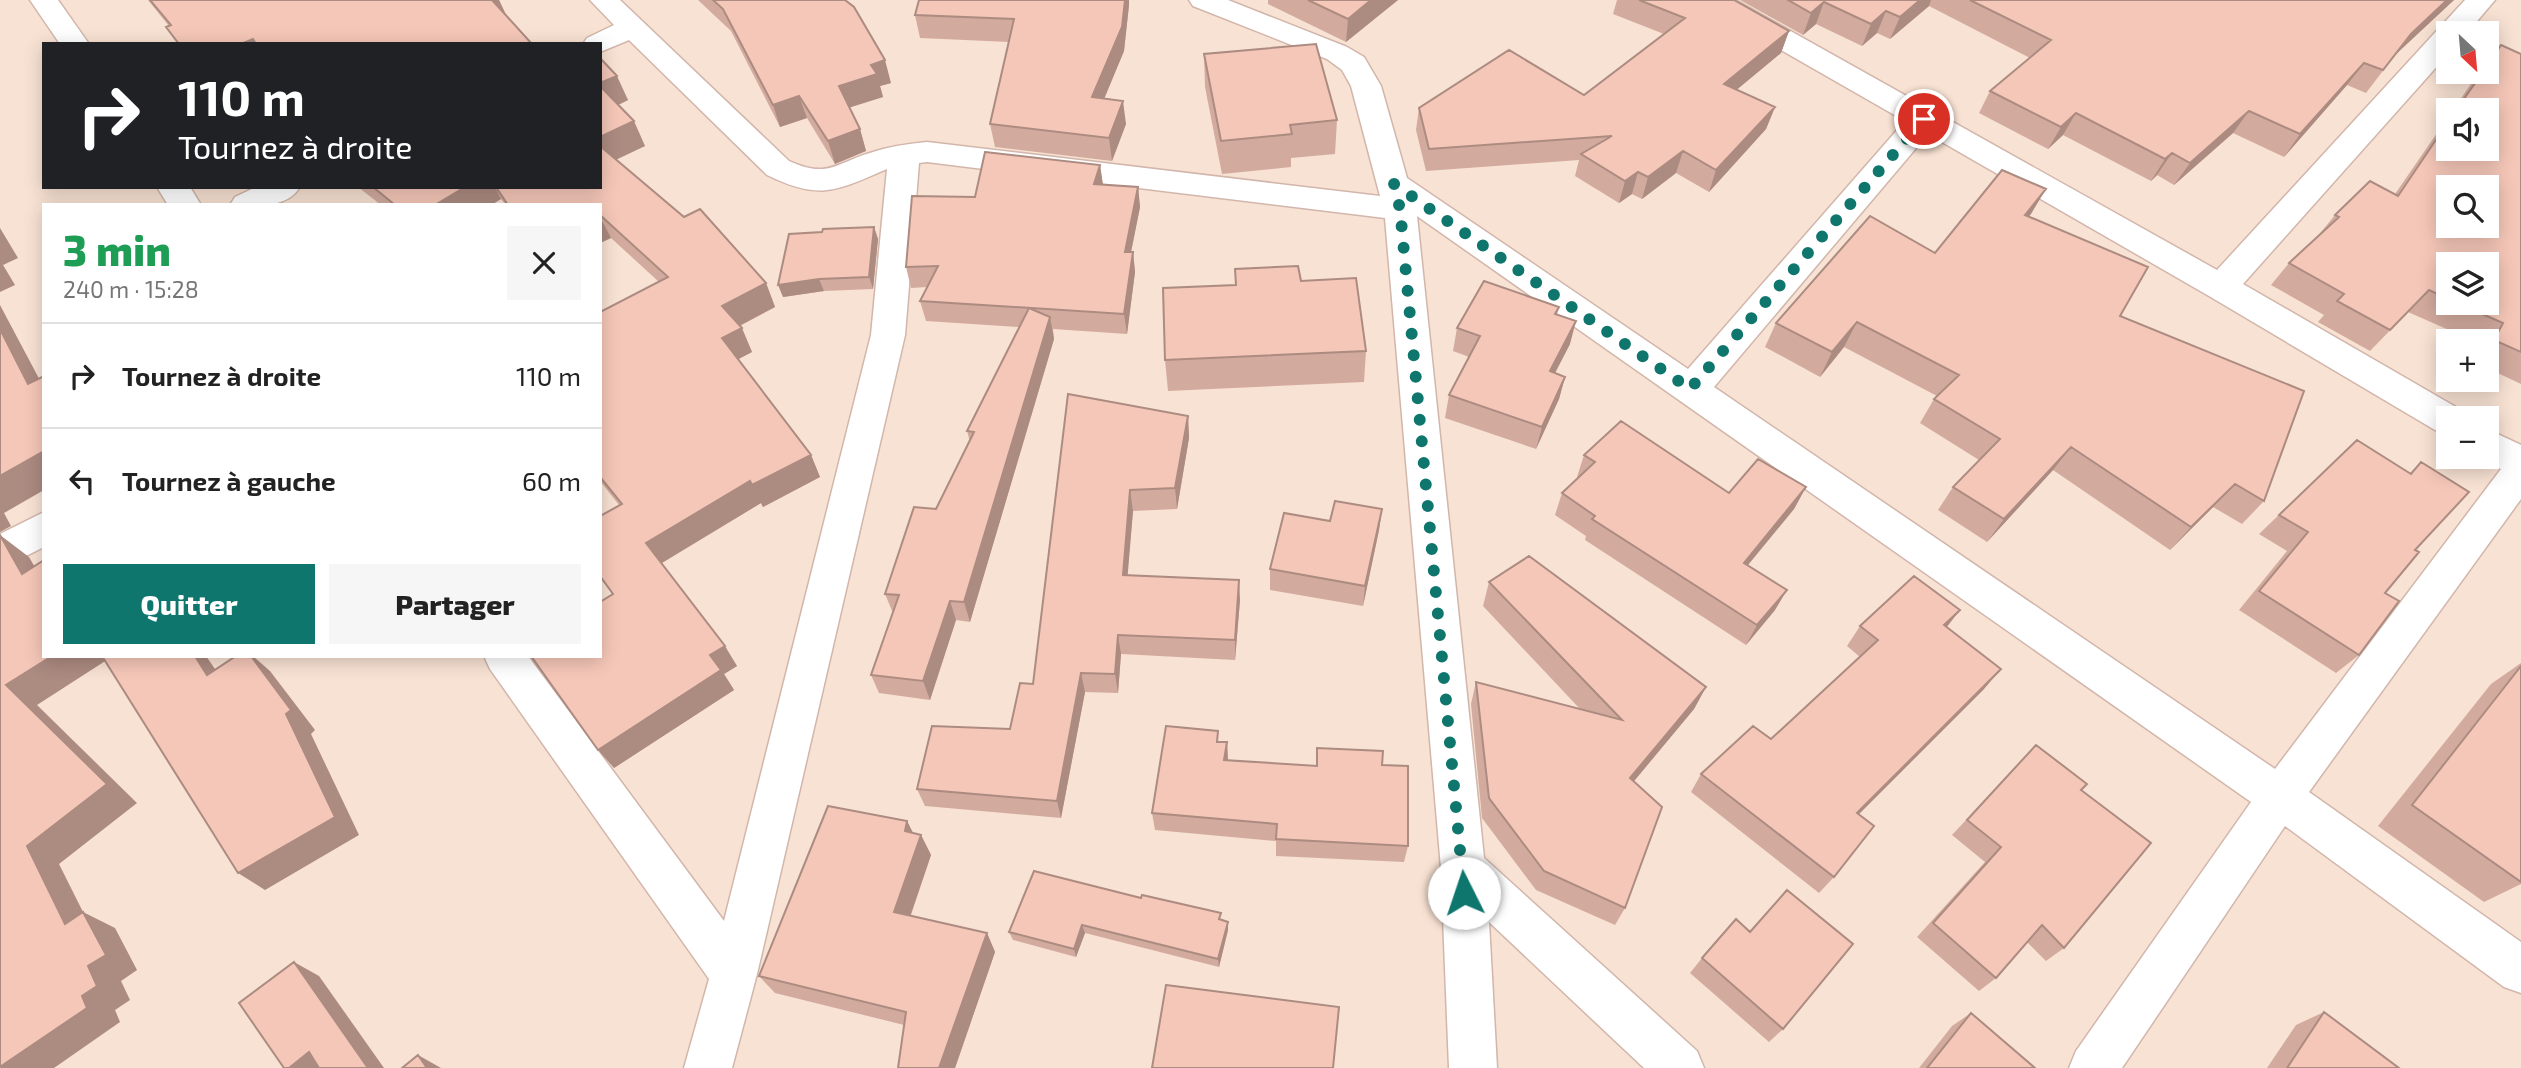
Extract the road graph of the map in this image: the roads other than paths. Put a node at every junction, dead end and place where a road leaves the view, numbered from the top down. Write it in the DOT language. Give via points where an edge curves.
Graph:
graph roads {
  1 [pos="44,0"];
  2 [pos="604,0"];
  3 [pos="1203,0"];
  4 [pos="1714,0"];
  5 [pos="2481,0"];
  6 [pos="2462,21"];
  7 [pos="634,27"];
  8 [pos="74,42"];
  9 [pos="601,42"];
  10 [pos="2436,49"];
  11 [pos="1924,119"];
  12 [pos="904,154"];
  13 [pos="280,189"];
  14 [pos="1397,197"];
  15 [pos="250,203"];
  16 [pos="2221,287"];
  17 [pos="1690,389"];
  18 [pos="2436,413"];
  19 [pos="2499,450"];
  20 [pos="2521,463"];
  21 [pos="2521,470"];
  22 [pos="42,529"];
  23 [pos="0,553"];
  24 [pos="505,658"];
  25 [pos="2280,797"];
  26 [pos="1463,868"];
  27 [pos="2521,970"];
  28 [pos="734,974"];
  29 [pos="708,1068"];
  30 [pos="1473,1068"];
  31 [pos="1680,1068"];
  32 [pos="2093,1068"];
  1 -- 8 [label="street"];
  2 -- 7 [label="street"];
  3 -- 14 [label="street" via="1354,64 1366,86"];
  4 -- 11 [label="street"];
  5 -- 6 [label="street"];
  7 -- 9 [label="street"];
  7 -- 12 [label="street" via="778,168 795,177 840,180"];
  10 -- 16 [label="street"];
  11 -- 16 [label="street"];
  11 -- 17 [label="street"];
  12 -- 14 [label="street" via="927,152"];
  12 -- 28 [label="street" via="888,335"];
  13 -- 15 [label="street"];
  14 -- 17 [label="street"];
  14 -- 26 [label="street"];
  16 -- 18 [label="street"];
  17 -- 25 [label="street"];
  19 -- 20 [label="street"];
  21 -- 25 [label="street"];
  22 -- 23 [label="street"];
  24 -- 28 [label="street"];
  25 -- 27 [label="street"];
  25 -- 32 [label="street"];
  26 -- 30 [label="street"];
  26 -- 31 [label="street"];
  28 -- 29 [label="street"];
}
